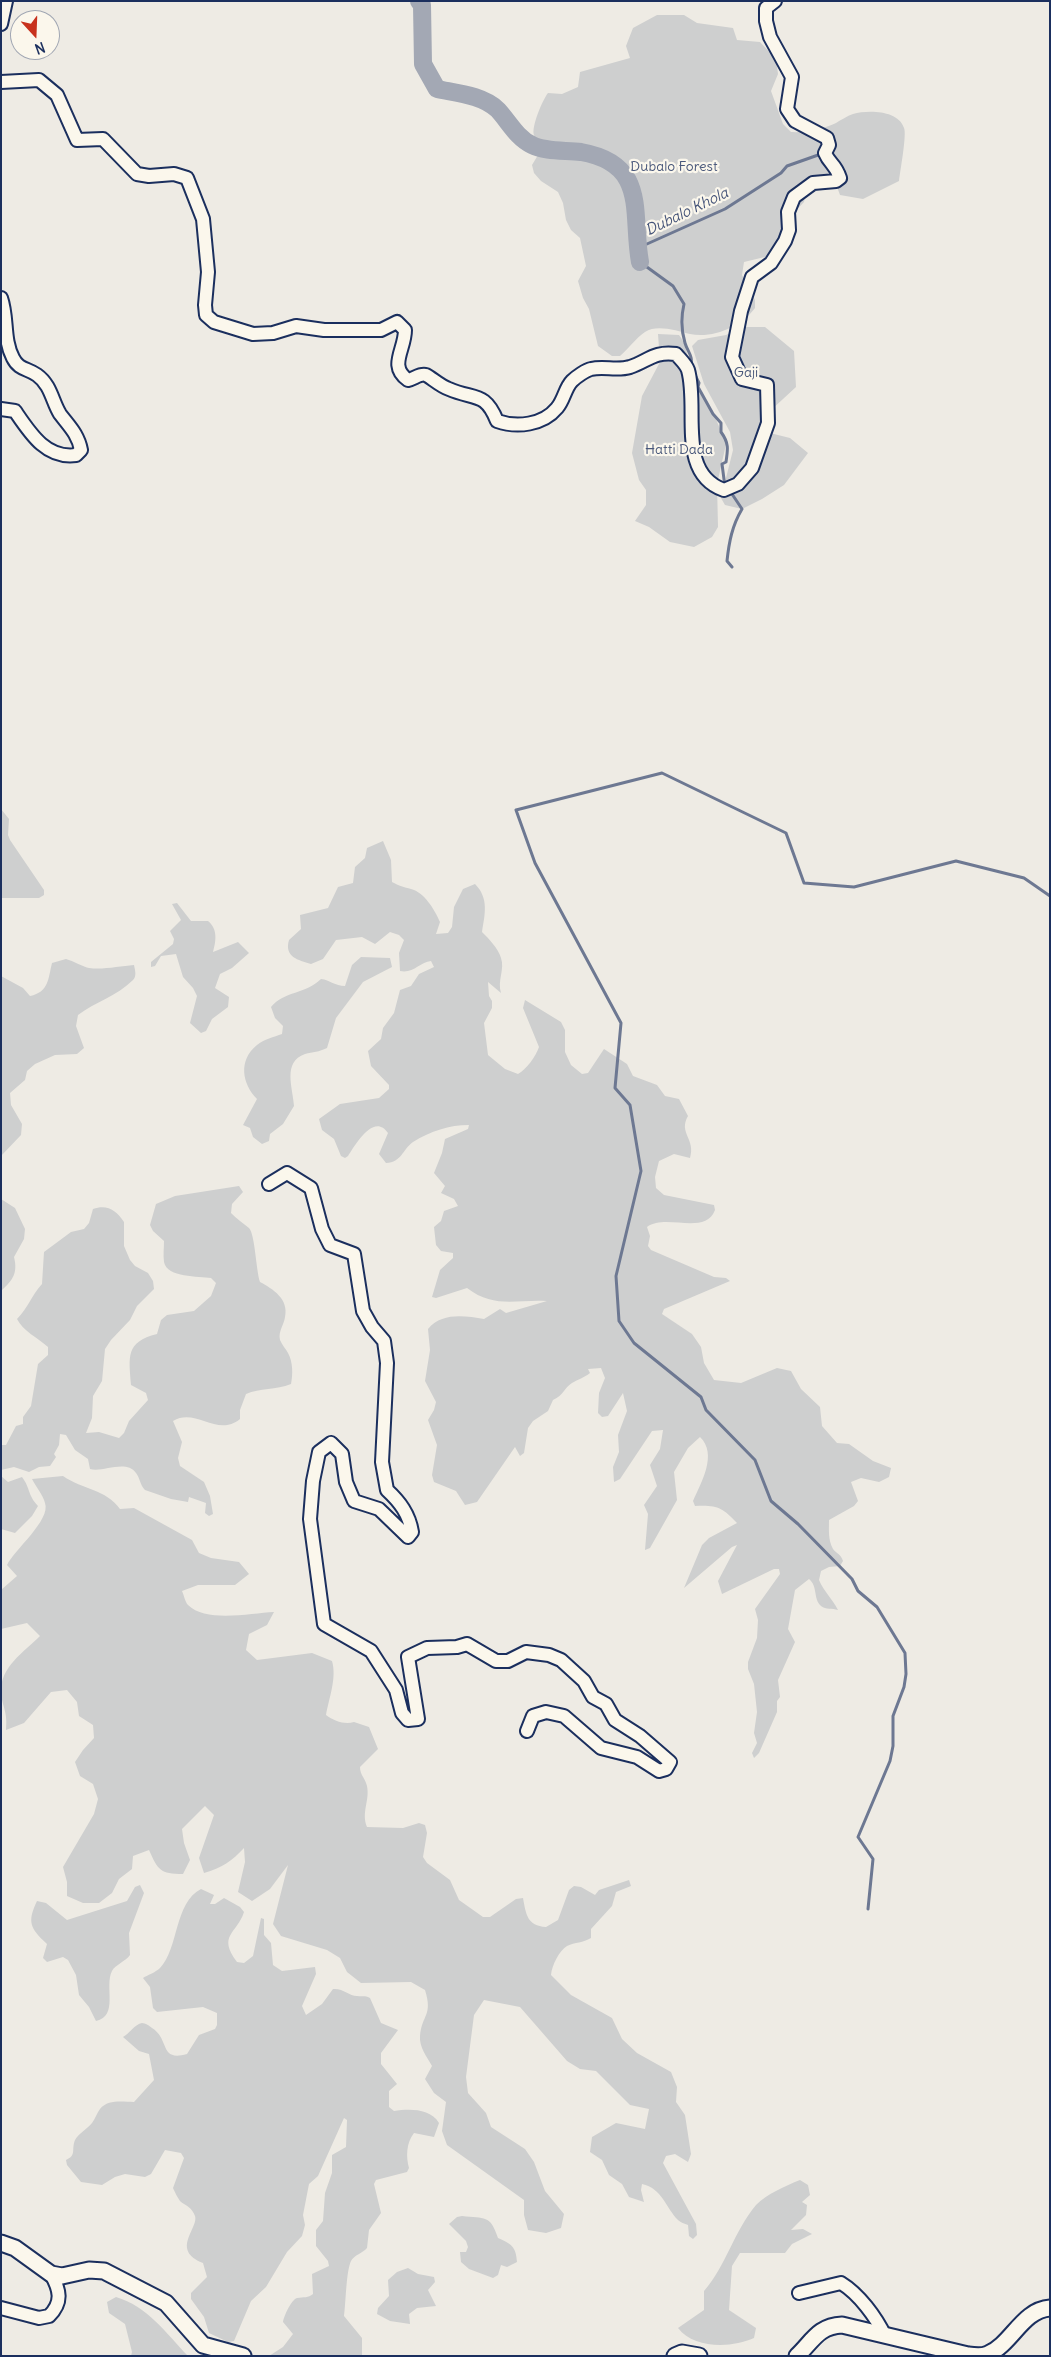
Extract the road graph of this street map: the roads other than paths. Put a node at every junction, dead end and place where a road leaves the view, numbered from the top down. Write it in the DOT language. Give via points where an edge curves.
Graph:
graph roads {
  1 [pos="6,1"];
  2 [pos="776,1"];
  3 [pos="1,24"];
  4 [pos="1,82"];
  5 [pos="1,298"];
  6 [pos="1,409"];
  7 [pos="269,1184"];
  8 [pos="527,1731"];
  9 [pos="1,2243"];
  10 [pos="51,2274"];
  11 [pos="798,2293"];
  12 [pos="1,2308"];
  13 [pos="1050,2308"];
  14 [pos="885,2336"];
  15 [pos="242,2356"];
  16 [pos="675,2356"];
  17 [pos="699,2356"];
  18 [pos="796,2356"];
  1 -- 3 [label="street"];
  2 -- 4 [label="street" via="766,8 766,21 770,37 792,77 787,109 795,121 828,138 824,154 836,166 840,178 813,183 794,197 788,212 785,241 771,263 752,277 749,285 732,357 742,379 767,385 768,423 752,468 738,484 724,490 704,479 694,453 688,368 676,354 651,356 630,367 590,369 572,382 558,408 548,416 531,424 509,425 497,421 492,407 484,399 451,390 426,375 408,380 400,375 396,362 405,341 405,330 397,322 381,330 324,330 296,326 273,333 253,334 214,322 206,315 204,305 208,272 203,219 187,178 174,174 137,174 103,139 77,140 57,95 38,80"];
  5 -- 6 [label="street" via="6,342 13,359 20,369 37,374 53,394 59,413 79,438 81,450 66,457 48,449 34,440 15,411"];
  7 -- 8 [label="street" via="286,1173 311,1188 322,1229 330,1245 354,1254 363,1311 384,1342 387,1363 382,1462 387,1490 401,1502 411,1523 412,1532 408,1537 379,1509 354,1501 346,1482 342,1454 332,1443 319,1452 310,1519 324,1624 371,1651 396,1690 402,1713 408,1720 418,1719 408,1657 427,1648 467,1644 488,1658 504,1662 526,1652 536,1653 561,1660 584,1682 593,1697 612,1710 615,1720 670,1762 666,1770 659,1771 637,1757 601,1748 564,1716 546,1712 533,1716"];
  9 -- 10 [label="main road" via="15,2248"];
  10 -- 12 [label="street" via="60,2296 58,2305 49,2316 39,2318"];
  10 -- 15 [label="main road" via="62,2276 104,2270 166,2303 203,2345"];
  11 -- 14 [label="street" via="841,2283 879,2323"];
  13 -- 14 [label="main road" via="1036,2311 989,2354 981,2356"];
  14 -- 18 [label="main road" via="850,2326 832,2325 816,2334"];
  16 -- 17 [label="main road" via="682,2353"];
}
